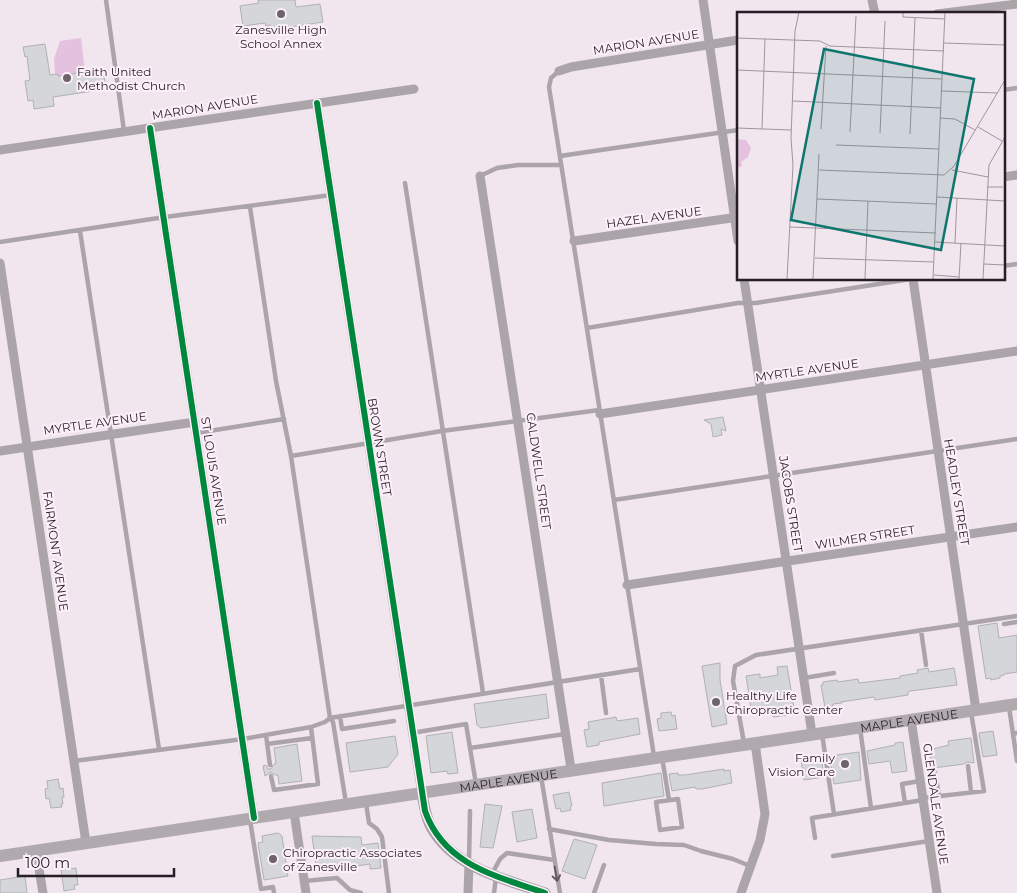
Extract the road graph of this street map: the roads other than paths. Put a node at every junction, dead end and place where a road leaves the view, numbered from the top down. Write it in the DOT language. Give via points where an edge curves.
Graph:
graph roads {
  1 [pos="106,0"];
  2 [pos="703,0"];
  3 [pos="1017,4"];
  4 [pos="953,12"];
  5 [pos="737,40"];
  6 [pos="710,44"];
  7 [pos="559,70"];
  8 [pos="1017,88"];
  9 [pos="414,89"];
  10 [pos="1004,90"];
  11 [pos="317,102"];
  12 [pos="150,128"];
  13 [pos="737,130"];
  14 [pos="124,131"];
  15 [pos="723,132"];
  16 [pos="0,150"];
  17 [pos="560,156"];
  18 [pos="561,165"];
  19 [pos="1017,175"];
  20 [pos="480,176"];
  21 [pos="1004,177"];
  22 [pos="405,183"];
  23 [pos="331,195"];
  24 [pos="250,207"];
  25 [pos="164,217"];
  26 [pos="737,218"];
  27 [pos="80,231"];
  28 [pos="574,241"];
  29 [pos="0,242"];
  30 [pos="0,263"];
  31 [pos="1017,264"];
  32 [pos="1004,266"];
  33 [pos="744,280"];
  34 [pos="905,280"];
  35 [pos="912,280"];
  36 [pos="747,303"];
  37 [pos="587,328"];
  38 [pos="1017,351"];
  39 [pos="925,365"];
  40 [pos="760,389"];
  41 [pos="600,412"];
  42 [pos="284,419"];
  43 [pos="518,421"];
  44 [pos="195,422"];
  45 [pos="442,431"];
  46 [pos="197,432"];
  47 [pos="110,433"];
  48 [pos="1017,439"];
  49 [pos="368,444"];
  50 [pos="27,446"];
  51 [pos="938,450"];
  52 [pos="0,451"];
  53 [pos="291,456"];
  54 [pos="774,476"];
  55 [pos="614,500"];
  56 [pos="1017,527"];
  57 [pos="951,537"];
  58 [pos="787,562"];
  59 [pos="627,585"];
  60 [pos="1017,616"];
  61 [pos="1017,622"];
  62 [pos="964,623"];
  63 [pos="1004,624"];
  64 [pos="921,630"];
  65 [pos="800,648"];
  66 [pos="926,665"];
  67 [pos="640,669"];
  68 [pos="834,673"];
  69 [pos="601,675"];
  70 [pos="804,678"];
  71 [pos="558,682"];
  72 [pos="483,693"];
  73 [pos="408,705"];
  74 [pos="1013,705"];
  75 [pos="974,710"];
  76 [pos="606,713"];
  77 [pos="340,716"];
  78 [pos="330,718"];
  79 [pos="911,719"];
  80 [pos="394,721"];
  81 [pos="859,727"];
  82 [pos="311,728"];
  83 [pos="412,733"];
  84 [pos="817,733"];
  85 [pos="566,734"];
  86 [pos="1015,734"];
  87 [pos="266,735"];
  88 [pos="312,738"];
  89 [pos="243,739"];
  90 [pos="749,743"];
  91 [pos="267,744"];
  92 [pos="470,748"];
  93 [pos="159,749"];
  94 [pos="658,757"];
  95 [pos="74,761"];
  96 [pos="1017,761"];
  97 [pos="270,764"];
  98 [pos="968,766"];
  99 [pos="571,770"];
  100 [pos="935,772"];
  101 [pos="541,774"];
  102 [pos="271,776"];
  103 [pos="920,781"];
  104 [pos="476,785"];
  105 [pos="971,792"];
  106 [pos="422,794"];
  107 [pos="939,796"];
  108 [pos="923,799"];
  109 [pos="669,800"];
  110 [pos="366,802"];
  111 [pos="905,803"];
  112 [pos="346,805"];
  113 [pos="872,808"];
  114 [pos="470,811"];
  115 [pos="294,812"];
  116 [pos="834,814"];
  117 [pos="252,819"];
  118 [pos="549,829"];
  119 [pos="815,838"];
  120 [pos="929,840"];
  121 [pos="86,843"];
  122 [pos="36,851"];
  123 [pos="0,856"];
  124 [pos="833,856"];
  125 [pos="554,860"];
  126 [pos="469,864"];
  127 [pos="604,865"];
  128 [pos="750,866"];
  129 [pos="494,875"];
  130 [pos="304,882"];
  131 [pos="43,893"];
  132 [pos="274,893"];
  133 [pos="306,893"];
  134 [pos="361,893"];
  135 [pos="389,893"];
  136 [pos="468,893"];
  137 [pos="494,893"];
  138 [pos="545,893"];
  139 [pos="560,893"];
  140 [pos="594,893"];
  141 [pos="741,893"];
  142 [pos="937,893"];
  1 -- 14 [label="lane"];
  2 -- 6 [label="street"];
  3 -- 4 [label="street"];
  5 -- 6 [label="street, MARION AVENUE"];
  6 -- 7 [label="street, MARION AVENUE"];
  6 -- 15 [label="street"];
  7 -- 17 [label="lane" via="551,78 549,87"];
  8 -- 10 [label="lane"];
  9 -- 11 [label="street, MARION AVENUE"];
  11 -- 12 [label="street, MARION AVENUE"];
  11 -- 23 [label="street, BROWN STREET"];
  12 -- 14 [label="street, MARION AVENUE"];
  12 -- 25 [label="street, ST LOUIS AVENUE"];
  13 -- 15 [label="lane"];
  14 -- 16 [label="street, MARION AVENUE"];
  15 -- 17 [label="lane"];
  15 -- 26 [label="street"];
  17 -- 18 [label="lane"];
  18 -- 20 [label="lane" via="518,165 498,168"];
  18 -- 28 [label="lane"];
  19 -- 21 [label="street"];
  20 -- 43 [label="street, CALDWELL STREET"];
  22 -- 45 [label="lane"];
  23 -- 24 [label="lane"];
  23 -- 49 [label="street, BROWN STREET"];
  24 -- 25 [label="lane"];
  24 -- 42 [label="lane"];
  25 -- 27 [label="lane"];
  25 -- 44 [label="street, ST LOUIS AVENUE"];
  26 -- 28 [label="street, HAZEL AVENUE"];
  27 -- 29 [label="lane"];
  27 -- 47 [label="lane"];
  28 -- 37 [label="lane"];
  30 -- 50 [label="street, FAIRMONT AVENUE"];
  31 -- 32 [label="lane"];
  33 -- 36 [label="street, JACOBS STREET"];
  34 -- 36 [label="lane"];
  35 -- 39 [label="street, HEADLEY STREET"];
  36 -- 37 [label="lane"];
  36 -- 40 [label="street, JACOBS STREET"];
  37 -- 41 [label="lane"];
  38 -- 39 [label="street, MYRTLE AVENUE"];
  39 -- 40 [label="street, MYRTLE AVENUE"];
  39 -- 51 [label="street, HEADLEY STREET"];
  40 -- 41 [label="street, MYRTLE AVENUE"];
  40 -- 54 [label="street, JACOBS STREET"];
  41 -- 43 [label="lane, MYRTLE AVENUE"];
  41 -- 55 [label="lane"];
  42 -- 46 [label="lane"];
  42 -- 53 [label="lane"];
  43 -- 45 [label="lane, MYRTLE AVENUE"];
  43 -- 71 [label="street, CALDWELL STREET"];
  44 -- 46 [label="street, ST LOUIS AVENUE"];
  44 -- 47 [label="street, MYRTLE AVENUE"];
  45 -- 49 [label="lane, MYRTLE AVENUE"];
  45 -- 72 [label="lane"];
  46 -- 89 [label="street, ST LOUIS AVENUE"];
  47 -- 50 [label="street, MYRTLE AVENUE"];
  47 -- 93 [label="lane"];
  48 -- 51 [label="lane"];
  49 -- 53 [label="lane, MYRTLE AVENUE"];
  49 -- 73 [label="street, BROWN STREET"];
  50 -- 52 [label="street, MYRTLE AVENUE"];
  50 -- 95 [label="street, FAIRMONT AVENUE"];
  51 -- 54 [label="lane"];
  51 -- 57 [label="street, HEADLEY STREET"];
  53 -- 78 [label="lane"];
  54 -- 55 [label="lane"];
  54 -- 58 [label="street, JACOBS STREET"];
  55 -- 59 [label="lane"];
  56 -- 57 [label="street, WILMER STREET"];
  57 -- 58 [label="street, WILMER STREET"];
  57 -- 62 [label="street, HEADLEY STREET"];
  58 -- 59 [label="street, WILMER STREET"];
  58 -- 65 [label="street, JACOBS STREET"];
  59 -- 67 [label="lane"];
  60 -- 62 [label="lane"];
  61 -- 63 [label="lane"];
  62 -- 64 [label="lane"];
  62 -- 75 [label="street, HEADLEY STREET"];
  64 -- 65 [label="lane"];
  64 -- 66 [label="lane"];
  65 -- 70 [label="street, JACOBS STREET"];
  65 -- 90 [label="lane" via="756,655 734,666 733,681"];
  67 -- 69 [label="lane"];
  67 -- 94 [label="lane"];
  68 -- 70 [label="lane"];
  69 -- 71 [label="lane"];
  69 -- 76 [label="lane"];
  70 -- 84 [label="street, JACOBS STREET"];
  71 -- 72 [label="lane"];
  71 -- 85 [label="street, CALDWELL STREET"];
  72 -- 73 [label="lane"];
  73 -- 77 [label="lane"];
  73 -- 83 [label="street, BROWN STREET"];
  74 -- 75 [label="main road, MAPLE AVENUE"];
  74 -- 86 [label="lane"];
  75 -- 79 [label="main road, MAPLE AVENUE"];
  75 -- 105 [label="lane" via="984,791"];
  77 -- 78 [label="lane"];
  77 -- 80 [label="lane" via="342,729"];
  78 -- 82 [label="lane"];
  78 -- 112 [label="lane"];
  79 -- 81 [label="main road, MAPLE AVENUE"];
  79 -- 103 [label="street, GLENDALE AVENUE"];
  81 -- 84 [label="main road, MAPLE AVENUE"];
  81 -- 113 [label="lane"];
  82 -- 87 [label="lane"];
  82 -- 88 [label="lane"];
  83 -- 92 [label="lane" via="466,724"];
  83 -- 106 [label="street, BROWN STREET"];
  84 -- 90 [label="main road, MAPLE AVENUE"];
  84 -- 116 [label="lane"];
  85 -- 92 [label="lane"];
  85 -- 99 [label="street, CALDWELL STREET"];
  86 -- 96 [label="lane"];
  87 -- 89 [label="lane"];
  87 -- 91 [label="lane"];
  88 -- 91 [label="lane"];
  88 -- 102 [label="lane" via="318,784 274,790"];
  89 -- 93 [label="lane"];
  89 -- 117 [label="street, ST LOUIS AVENUE"];
  90 -- 94 [label="main road, MAPLE AVENUE"];
  90 -- 128 [label="street" via="765,814 764,827"];
  91 -- 97 [label="lane"];
  92 -- 104 [label="lane"];
  93 -- 95 [label="lane"];
  94 -- 99 [label="main road, MAPLE AVENUE"];
  94 -- 109 [label="lane"];
  95 -- 121 [label="street, FAIRMONT AVENUE"];
  98 -- 105 [label="lane"];
  99 -- 101 [label="main road, MAPLE AVENUE"];
  100 -- 107 [label="lane"];
  101 -- 104 [label="main road, MAPLE AVENUE"];
  101 -- 118 [label="lane"];
  103 -- 108 [label="street, GLENDALE AVENUE"];
  103 -- 111 [label="lane" via="902,784"];
  104 -- 106 [label="main road, MAPLE AVENUE"];
  105 -- 107 [label="lane"];
  106 -- 110 [label="main road, MAPLE AVENUE"];
  106 -- 126 [label="street" via="431,827"];
  107 -- 108 [label="lane"];
  108 -- 111 [label="lane"];
  108 -- 120 [label="street, GLENDALE AVENUE"];
  109 -- 109 [label="lane" via="678,799 682,827 660,830 656,802"];
  110 -- 112 [label="main road, MAPLE AVENUE"];
  110 -- 135 [label="lane" via="369,823 382,837"];
  111 -- 113 [label="lane"];
  112 -- 115 [label="main road, MAPLE AVENUE"];
  113 -- 116 [label="lane"];
  114 -- 126 [label="lane"];
  115 -- 117 [label="main road, MAPLE AVENUE"];
  115 -- 130 [label="street"];
  116 -- 119 [label="lane" via="812,818"];
  117 -- 121 [label="main road, MAPLE AVENUE"];
  117 -- 132 [label="lane" via="261,889 273,887"];
  118 -- 125 [label="lane"];
  118 -- 128 [label="lane" via="609,840 684,845"];
  120 -- 124 [label="lane"];
  120 -- 142 [label="street, GLENDALE AVENUE"];
  121 -- 122 [label="main road, MAPLE AVENUE"];
  122 -- 123 [label="main road, MAPLE AVENUE"];
  122 -- 131 [label="street"];
  125 -- 129 [label="lane" via="507,853 500,859"];
  125 -- 139 [label="lane, one-way"];
  126 -- 129 [label="street"];
  126 -- 136 [label="street"];
  127 -- 140 [label="lane"];
  128 -- 141 [label="street"];
  129 -- 137 [label="lane"];
  129 -- 138 [label="street"];
  130 -- 133 [label="street"];
  130 -- 134 [label="lane" via="337,878 350,890"];
}
